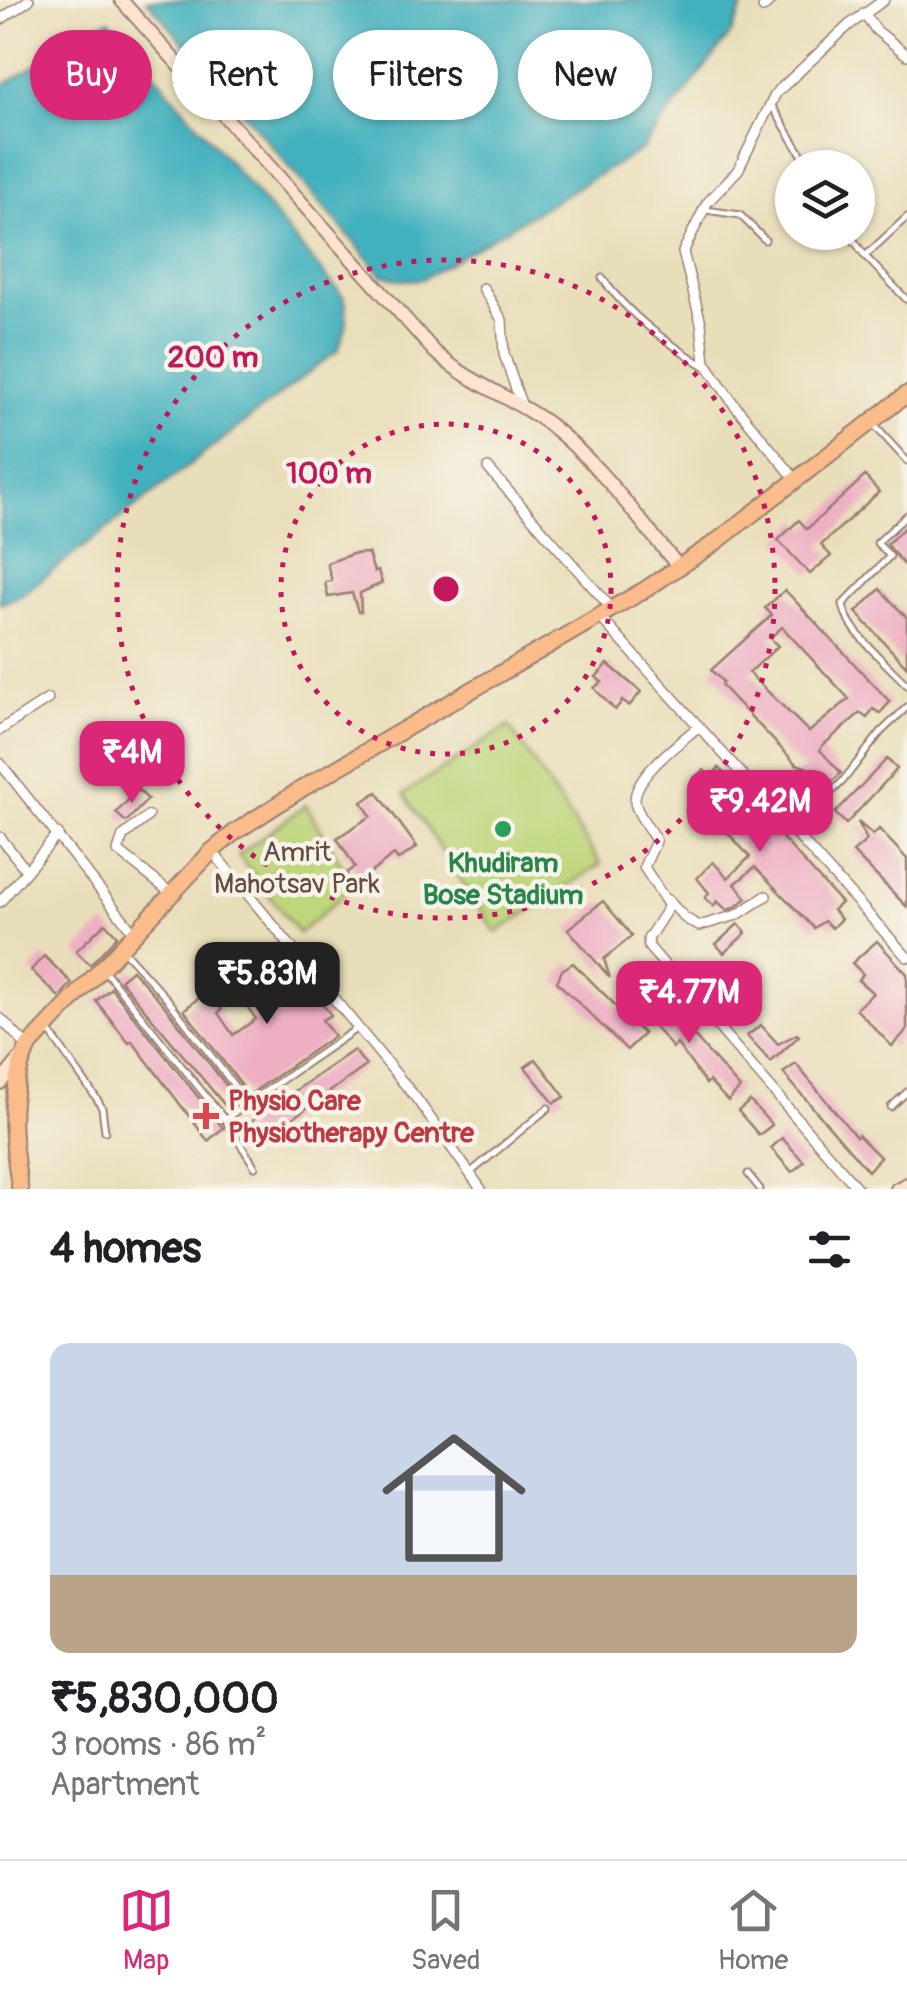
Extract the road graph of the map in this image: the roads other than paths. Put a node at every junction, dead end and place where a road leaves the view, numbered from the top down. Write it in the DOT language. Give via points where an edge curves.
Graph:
graph roads {
  1 [pos="29,0"];
  2 [pos="122,0"];
  3 [pos="884,0"];
  4 [pos="864,13"];
  5 [pos="0,20"];
  6 [pos="907,54"];
  7 [pos="770,102"];
  8 [pos="799,150"];
  9 [pos="703,210"];
  10 [pos="907,217"];
  11 [pos="765,240"];
  12 [pos="861,250"];
  13 [pos="865,256"];
  14 [pos="602,278"];
  15 [pos="483,288"];
  16 [pos="907,300"];
  17 [pos="709,368"];
  18 [pos="907,394"];
  19 [pos="522,407"];
  20 [pos="872,423"];
  21 [pos="907,461"];
  22 [pos="488,468"];
  23 [pos="797,481"];
  24 [pos="907,515"];
  25 [pos="679,567"];
  26 [pos="607,613"];
  27 [pos="907,685"];
  28 [pos="48,699"];
  29 [pos="907,707"];
  30 [pos="699,726"];
  31 [pos="0,730"];
  32 [pos="0,763"];
  33 [pos="148,816"];
  34 [pos="792,830"];
  35 [pos="58,834"];
  36 [pos="0,836"];
  37 [pos="212,851"];
  38 [pos="26,870"];
  39 [pos="171,893"];
  40 [pos="766,896"];
  41 [pos="668,900"];
  42 [pos="0,902"];
  43 [pos="134,933"];
  44 [pos="288,944"];
  45 [pos="121,948"];
  46 [pos="907,958"];
  47 [pos="103,968"];
  48 [pos="216,996"];
  49 [pos="0,1018"];
  50 [pos="358,1027"];
  51 [pos="47,1028"];
  52 [pos="28,1048"];
  53 [pos="0,1083"];
  54 [pos="907,1092"];
  55 [pos="250,1105"];
  56 [pos="891,1107"];
  57 [pos="548,1108"];
  58 [pos="225,1120"];
  59 [pos="104,1131"];
  60 [pos="255,1167"];
  61 [pos="470,1173"];
  62 [pos="748,1174"];
  63 [pos="907,1184"];
  64 [pos="20,1189"];
  65 [pos="482,1189"];
  66 [pos="760,1189"];
  67 [pos="858,1189"];
  68 [pos="897,1189"];
  1 -- 5 [label="street"];
  2 -- 19 [label="street" via="434,352"];
  3 -- 4 [label="street"];
  4 -- 6 [label="street"];
  4 -- 7 [label="street"];
  7 -- 8 [label="lane"];
  7 -- 9 [label="street" via="738,170"];
  9 -- 11 [label="lane" via="740,216"];
  9 -- 17 [label="street" via="683,252"];
  10 -- 13 [label="lane"];
  12 -- 13 [label="lane"];
  13 -- 16 [label="lane"];
  14 -- 17 [label="lane" via="641,324"];
  15 -- 19 [label="street" via="502,320 504,354"];
  17 -- 23 [label="street"];
  18 -- 20 [label="main road"];
  19 -- 25 [label="street" via="578,450"];
  20 -- 21 [label="lane"];
  20 -- 23 [label="main road"];
  22 -- 26 [label="street"];
  23 -- 25 [label="main road"];
  24 -- 27 [label="lane" via="876,542 890,556 844,604 846,618"];
  25 -- 26 [label="main road"];
  26 -- 30 [label="street"];
  26 -- 37 [label="main road" via="304,788"];
  28 -- 31 [label="street"];
  29 -- 34 [label="lane"];
  30 -- 34 [label="street"];
  30 -- 41 [label="street" via="646,775 634,796 656,841 644,867"];
  32 -- 35 [label="street"];
  33 -- 39 [label="street" via="122,836 118,851"];
  34 -- 46 [label="street"];
  35 -- 38 [label="street"];
  35 -- 43 [label="street"];
  36 -- 38 [label="street"];
  37 -- 39 [label="main road"];
  37 -- 44 [label="street"];
  38 -- 42 [label="street"];
  39 -- 43 [label="main road"];
  40 -- 41 [label="street" via="738,915 699,926"];
  41 -- 67 [label="street" via="667,913 648,939 652,954"];
  43 -- 45 [label="main road"];
  44 -- 48 [label="lane"];
  44 -- 50 [label="street"];
  45 -- 47 [label="main road"];
  45 -- 55 [label="lane"];
  47 -- 51 [label="main road"];
  47 -- 58 [label="lane"];
  49 -- 52 [label="street"];
  50 -- 55 [label="lane"];
  50 -- 61 [label="street"];
  51 -- 52 [label="main road"];
  51 -- 59 [label="lane" via="98,1099"];
  52 -- 53 [label="street"];
  52 -- 64 [label="main road" via="12,1101"];
  54 -- 56 [label="lane"];
  55 -- 58 [label="lane"];
  57 -- 61 [label="lane"];
  58 -- 60 [label="lane"];
  61 -- 65 [label="street"];
  62 -- 66 [label="lane"];
  63 -- 68 [label="street"];
}
